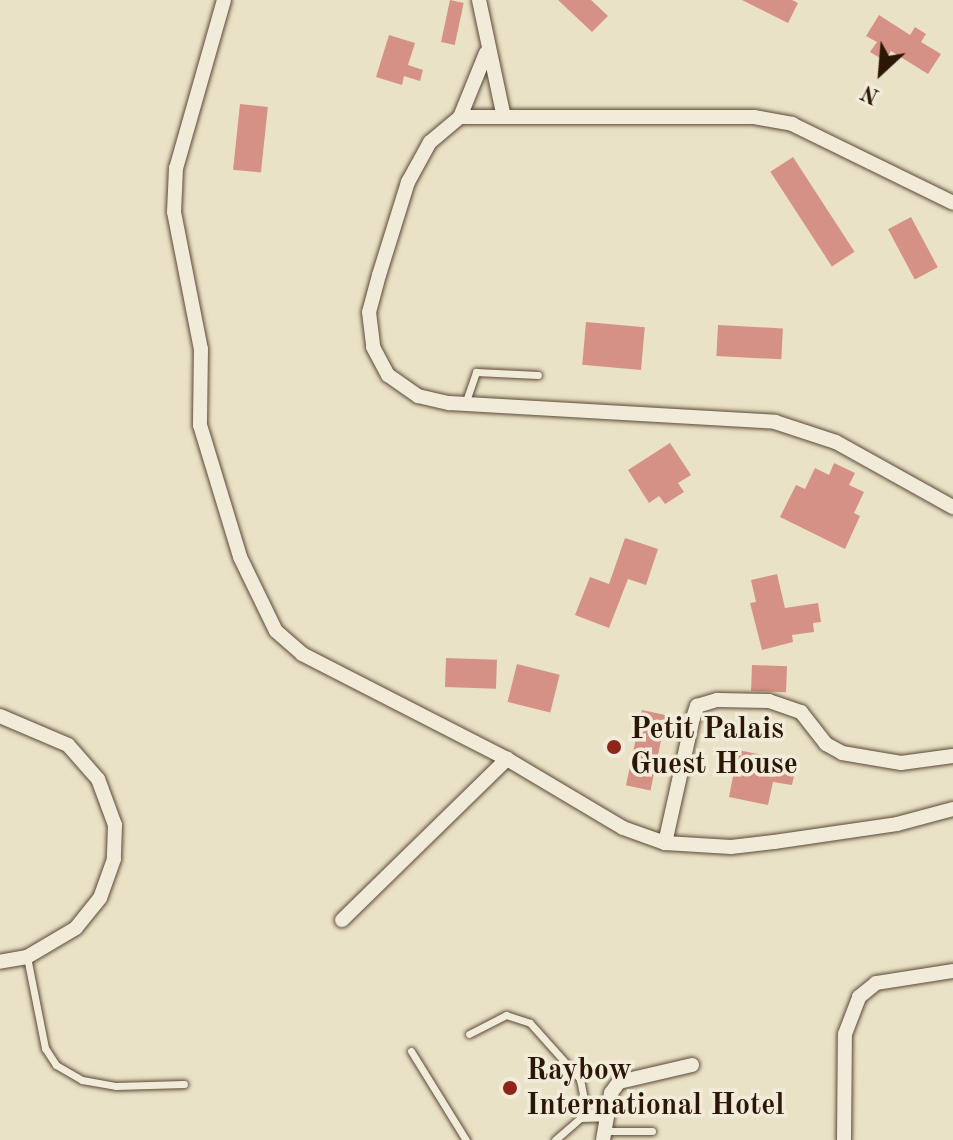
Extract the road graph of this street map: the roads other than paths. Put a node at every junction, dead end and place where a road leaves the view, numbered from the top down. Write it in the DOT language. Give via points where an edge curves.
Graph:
graph roads {
  1 [pos="224,0"];
  2 [pos="479,0"];
  3 [pos="486,53"];
  4 [pos="503,113"];
  5 [pos="460,117"];
  6 [pos="953,203"];
  7 [pos="538,375"];
  8 [pos="465,404"];
  9 [pos="953,507"];
  10 [pos="0,716"];
  11 [pos="953,756"];
  12 [pos="507,759"];
  13 [pos="953,809"];
  14 [pos="665,843"];
  15 [pos="342,920"];
  16 [pos="27,957"];
  17 [pos="0,962"];
  18 [pos="953,971"];
  19 [pos="469,1034"];
  20 [pos="411,1051"];
  21 [pos="692,1065"];
  22 [pos="184,1084"];
  23 [pos="580,1118"];
  24 [pos="604,1129"];
  25 [pos="652,1131"];
  26 [pos="466,1140"];
  27 [pos="555,1140"];
  28 [pos="844,1140"];
  1 -- 12 [label="street" via="176,168 174,212 201,349 200,425 240,557 276,631 302,654"];
  2 -- 3 [label="street"];
  3 -- 4 [label="street"];
  3 -- 5 [label="street"];
  4 -- 5 [label="street"];
  4 -- 6 [label="street" via="754,117 792,124"];
  5 -- 8 [label="street" via="430,142 408,182 369,312 373,347 388,375 418,396"];
  7 -- 8 [label="lane" via="476,372"];
  8 -- 9 [label="street" via="775,422 836,442"];
  10 -- 16 [label="street" via="68,745 98,779 115,825 114,859 100,898 76,928"];
  11 -- 14 [label="street" via="901,763 842,753 826,744 801,712 769,701 717,700 697,706"];
  12 -- 14 [label="street" via="578,804"];
  12 -- 15 [label="street"];
  13 -- 14 [label="street" via="897,824 774,842 731,847"];
  16 -- 17 [label="street"];
  16 -- 22 [label="lane" via="45,1048 56,1065 82,1080 116,1086"];
  18 -- 28 [label="street" via="876,983 859,997 845,1034"];
  19 -- 23 [label="lane" via="506,1015 530,1023 580,1079 585,1105"];
  20 -- 26 [label="lane"];
  21 -- 24 [label="street" via="619,1082"];
  23 -- 24 [label="lane"];
  23 -- 27 [label="lane"];
  24 -- 25 [label="lane"];
}
